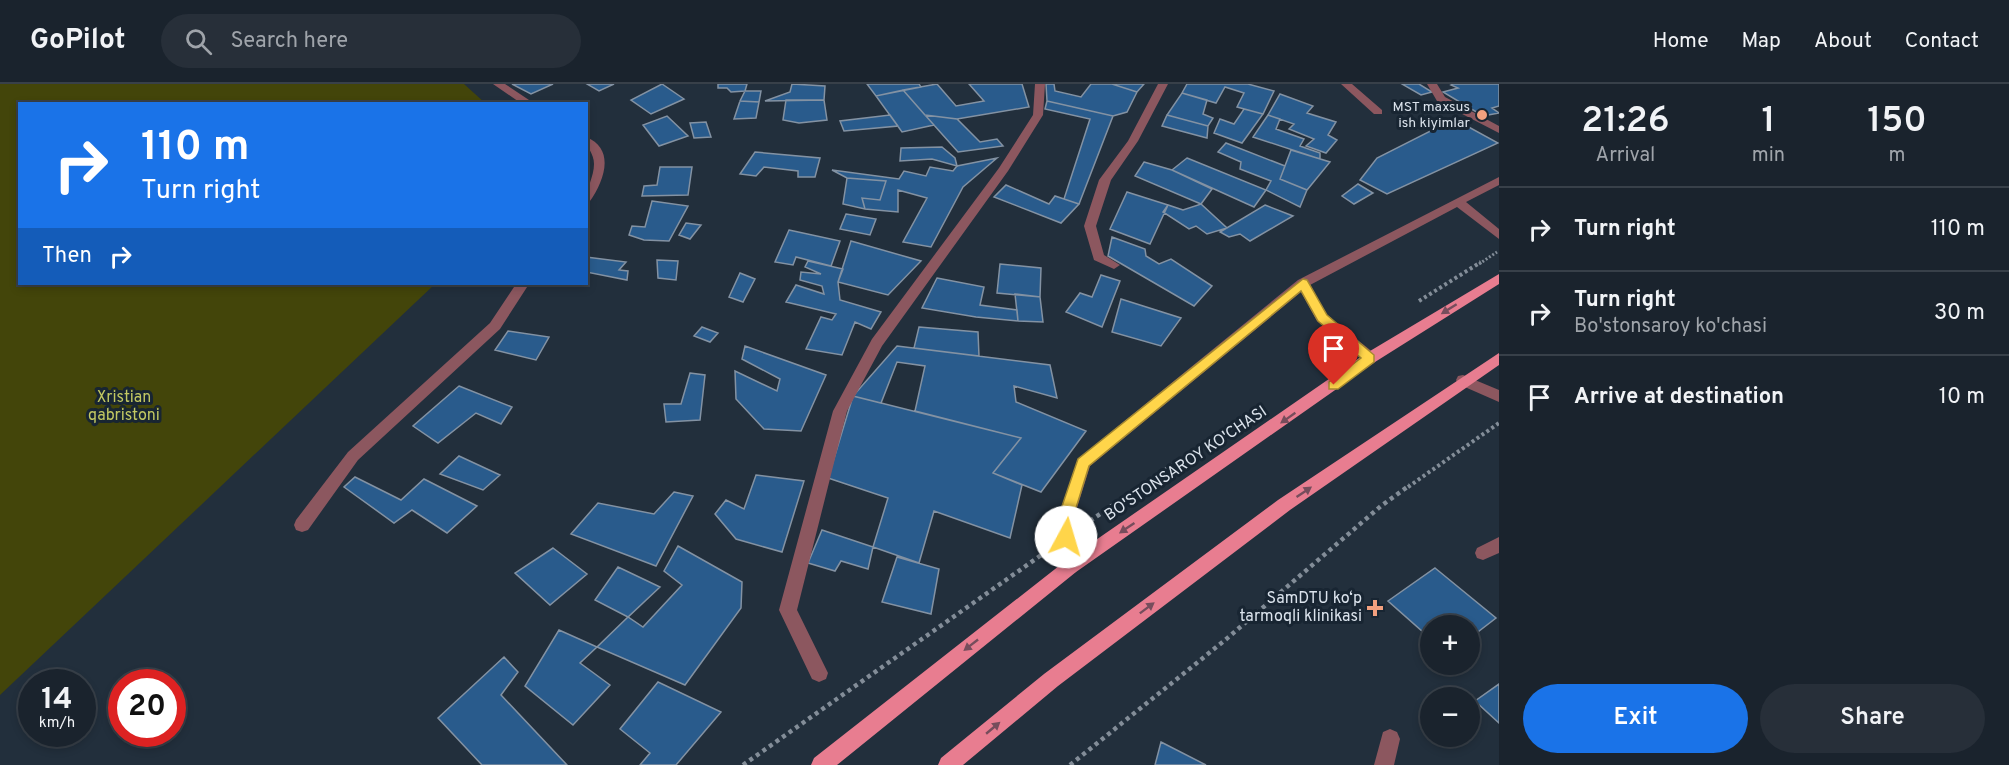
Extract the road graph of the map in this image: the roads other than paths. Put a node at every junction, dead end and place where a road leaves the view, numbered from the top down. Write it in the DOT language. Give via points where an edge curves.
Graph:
graph roads {
  1 [pos="498,84"];
  2 [pos="1040,84"];
  3 [pos="1163,84"];
  4 [pos="1346,84"];
  5 [pos="1432,84"];
  6 [pos="527,102"];
  7 [pos="1378,112"];
  8 [pos="1499,130"];
  9 [pos="588,141"];
  10 [pos="1499,180"];
  11 [pos="588,195"];
  12 [pos="1458,201"];
  13 [pos="1499,234"];
  14 [pos="1114,265"];
  15 [pos="1499,278"];
  16 [pos="1303,283"];
  17 [pos="521,285"];
  18 [pos="1370,358"];
  19 [pos="1499,358"];
  20 [pos="1464,380"];
  21 [pos="1499,396"];
  22 [pos="302,525"];
  23 [pos="1499,544"];
  24 [pos="1483,553"];
  25 [pos="1070,567"];
  26 [pos="819,673"];
  27 [pos="1390,740"];
  28 [pos="821,765"];
  29 [pos="948,765"];
  30 [pos="1384,765"];
  1 -- 6 [label="street"];
  2 -- 26 [label="street" via="1038,115 1004,169 877,342 840,411 788,610"];
  3 -- 14 [label="street" via="1133,141 1105,180 1090,226 1098,257"];
  4 -- 7 [label="street"];
  5 -- 8 [label="street" via="1441,99"];
  9 -- 11 [label="street" via="600,159 601,171"];
  10 -- 12 [label="street"];
  12 -- 13 [label="street"];
  12 -- 16 [label="street"];
  15 -- 18 [label="main road, BO'STONSAROY KO'CHASI, one-way"];
  16 -- 18 [label="street" via="1323,318"];
  16 -- 25 [label="street" via="1083,463 1064,524"];
  17 -- 22 [label="street" via="495,326 353,456"];
  18 -- 25 [label="main road, BO'STONSAROY KO'CHASI, one-way"];
  19 -- 20 [label="main road"];
  20 -- 21 [label="street"];
  29 -- 20 [label="main road, one-way" via="1051,680 1284,505"];
  23 -- 24 [label="street"];
  25 -- 28 [label="main road, BO'STONSAROY KO'CHASI, one-way"];
  27 -- 30 [label="street"];
}
